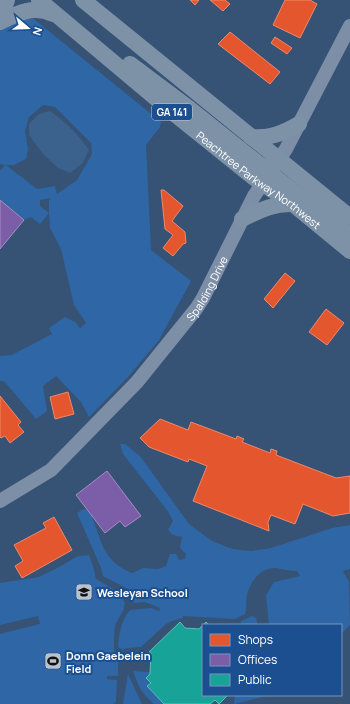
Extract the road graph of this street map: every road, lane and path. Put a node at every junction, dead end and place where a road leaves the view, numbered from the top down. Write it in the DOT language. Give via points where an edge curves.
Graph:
graph roads {
  1 [pos="7,0"];
  2 [pos="38,0"];
  3 [pos="83,0"];
  4 [pos="57,16"];
  5 [pos="0,21"];
  6 [pos="350,26"];
  7 [pos="299,124"];
  8 [pos="251,137"];
  9 [pos="271,172"];
  10 [pos="293,204"];
  11 [pos="350,217"];
  12 [pos="242,219"];
  13 [pos="350,235"];
  14 [pos="350,251"];
  15 [pos="0,501"];
  1 -- 5 [label="highway"];
  2 -- 4 [label="highway, Peachtree Parkway Northwest / GA 141"];
  3 -- 8 [label="highway, Peachtree Parkway Northwest / GA 141"];
  4 -- 5 [label="highway" via="47,11 32,10"];
  4 -- 9 [label="highway, Peachtree Parkway Northwest / GA 141" via="253,177"];
  6 -- 7 [label="main road, Spalding Drive"];
  7 -- 8 [label="highway" via="271,137"];
  7 -- 9 [label="main road, Spalding Drive"];
  8 -- 9 [label="highway, Peachtree Parkway Northwest / GA 141"];
  9 -- 10 [label="highway, Peachtree Parkway Northwest / GA 141"];
  9 -- 11 [label="highway, Peachtree Parkway Northwest / GA 141"];
  9 -- 12 [label="main road, Spalding Drive"];
  9 -- 13 [label="highway"];
  10 -- 12 [label="highway" via="271,206"];
  10 -- 14 [label="highway, Peachtree Parkway Northwest / GA 141"];
  12 -- 15 [label="main road, Spalding Drive" via="203,298 137,382 51,470"];
}
